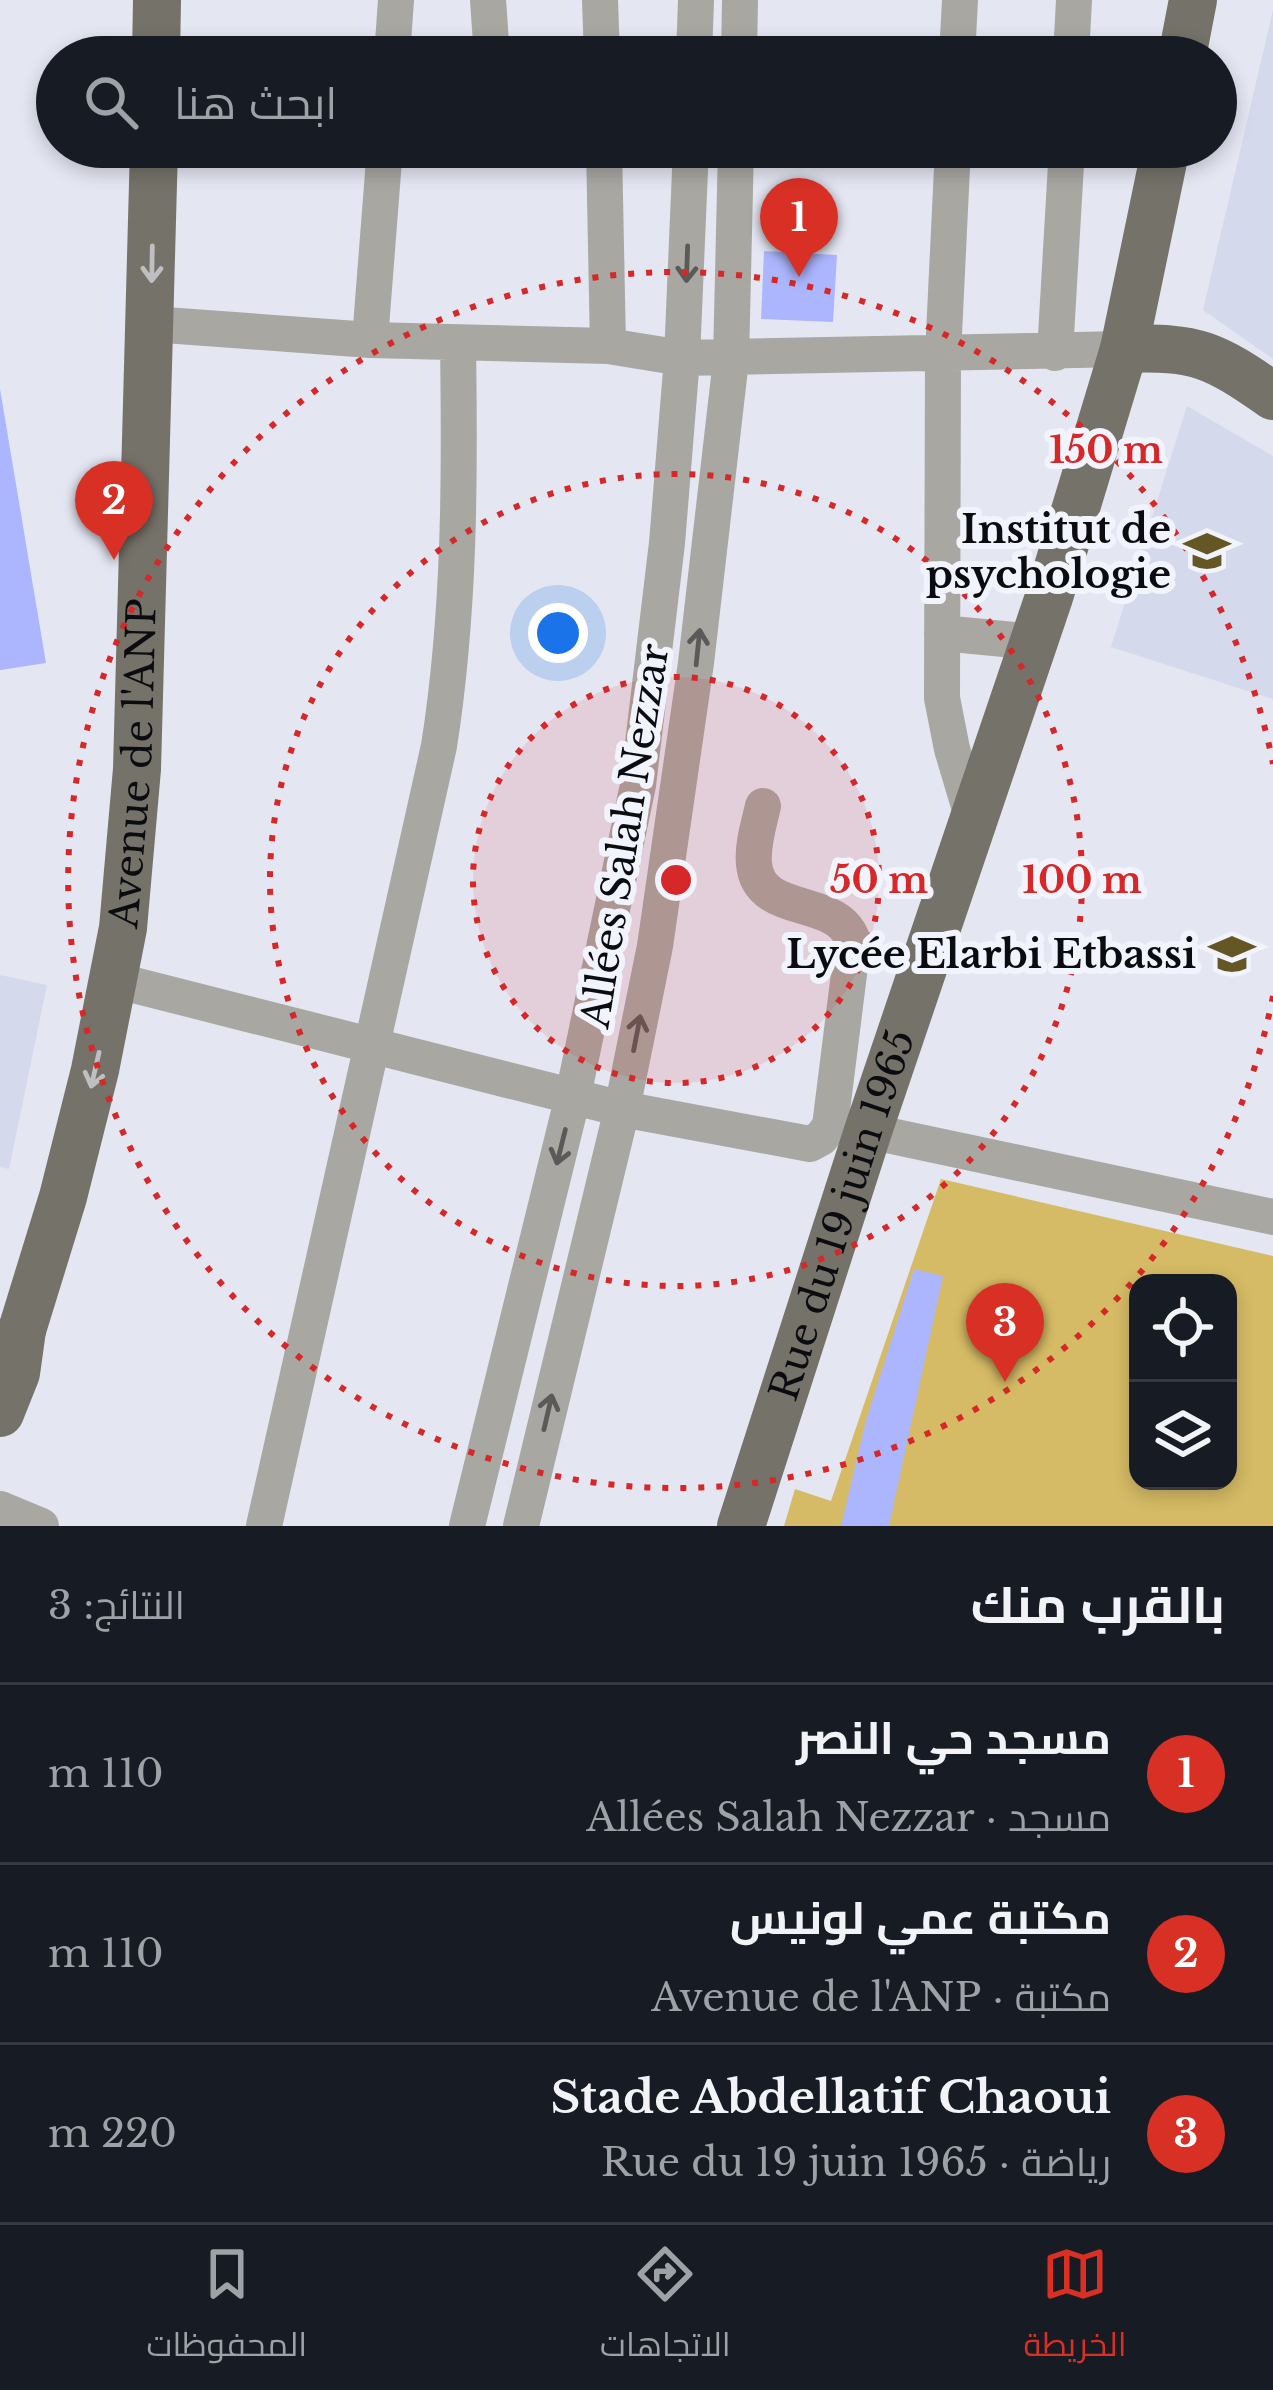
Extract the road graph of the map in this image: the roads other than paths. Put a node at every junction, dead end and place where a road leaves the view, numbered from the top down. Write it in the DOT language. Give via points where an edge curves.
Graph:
graph roads {
  1 [pos="157,0"];
  2 [pos="396,0"];
  3 [pos="488,0"];
  4 [pos="600,0"];
  5 [pos="696,0"];
  6 [pos="740,0"];
  7 [pos="960,0"];
  8 [pos="1074,0"];
  9 [pos="1193,0"];
  10 [pos="156,36"];
  11 [pos="393,36"];
  12 [pos="491,36"];
  13 [pos="601,36"];
  14 [pos="695,36"];
  15 [pos="739,36"];
  16 [pos="958,36"];
  17 [pos="1072,36"];
  18 [pos="1186,36"];
  19 [pos="154,168"];
  20 [pos="383,168"];
  21 [pos="604,168"];
  22 [pos="690,168"];
  23 [pos="736,168"];
  24 [pos="952,168"];
  25 [pos="1066,168"];
  26 [pos="1162,168"];
  27 [pos="151,324"];
  28 [pos="370,340"];
  29 [pos="458,343"];
  30 [pos="608,346"];
  31 [pos="1124,349"];
  32 [pos="1055,352"];
  33 [pos="943,355"];
  34 [pos="682,358"];
  35 [pos="731,360"];
  36 [pos="1273,396"];
  37 [pos="942,633"];
  38 [pos="1035,642"];
  39 [pos="763,806"];
  40 [pos="972,816"];
  41 [pos="114,980"];
  42 [pos="371,1043"];
  43 [pos="573,1096"];
  44 [pos="622,1109"];
  45 [pos="868,1131"];
  46 [pos="1273,1217"];
  47 [pos="11,1346"];
  48 [pos="0,1413"];
  49 [pos="0,1509"];
  50 [pos="41,1526"];
  51 [pos="264,1526"];
  52 [pos="467,1526"];
  53 [pos="521,1526"];
  54 [pos="741,1526"];
  1 -- 10 [label="main road"];
  2 -- 11 [label="street"];
  3 -- 12 [label="street"];
  4 -- 13 [label="street"];
  5 -- 14 [label="street"];
  6 -- 15 [label="street"];
  7 -- 16 [label="street"];
  8 -- 17 [label="street"];
  9 -- 18 [label="main road"];
  19 -- 27 [label="main road, Avenue de l'ANP, one-way"];
  20 -- 28 [label="street"];
  21 -- 30 [label="street"];
  22 -- 34 [label="street, one-way"];
  23 -- 35 [label="street, Allées Salah Nezzar"];
  24 -- 33 [label="street"];
  25 -- 32 [label="street"];
  26 -- 31 [label="main road, Rue du 19 juin 1965"];
  27 -- 28 [label="street"];
  27 -- 41 [label="main road, Avenue de l'ANP" via="137,769"];
  28 -- 29 [label="street"];
  29 -- 30 [label="street"];
  29 -- 42 [label="street" via="453,657"];
  30 -- 34 [label="street"];
  31 -- 32 [label="street"];
  31 -- 36 [label="main road" via="1176,346 1220,359"];
  31 -- 38 [label="main road, Rue du 19 juin 1965"];
  32 -- 33 [label="street"];
  33 -- 35 [label="street"];
  33 -- 37 [label="street"];
  34 -- 35 [label="street"];
  34 -- 43 [label="street" via="638,785"];
  44 -- 35 [label="street, Allées Salah Nezzar, one-way" via="655,946"];
  37 -- 38 [label="street"];
  37 -- 40 [label="street" via="942,698"];
  38 -- 40 [label="main road, Rue du 19 juin 1965"];
  39 -- 44 [label="street" via="753,862 758,884 770,896 834,918 853,942 830,1126 821,1138 796,1144"];
  40 -- 45 [label="main road, Rue du 19 juin 1965"];
  41 -- 42 [label="street"];
  41 -- 47 [label="main road, Avenue de l'ANP, one-way" via="63,1197"];
  42 -- 43 [label="street"];
  42 -- 51 [label="street"];
  43 -- 44 [label="street"];
  43 -- 52 [label="street, one-way"];
  53 -- 44 [label="street, Allées Salah Nezzar, one-way"];
  45 -- 46 [label="street"];
  45 -- 54 [label="main road, Rue du 19 juin 1965"];
  47 -- 48 [label="main road, Avenue de l'ANP" via="16,1373"];
  49 -- 50 [label="street"];
}
